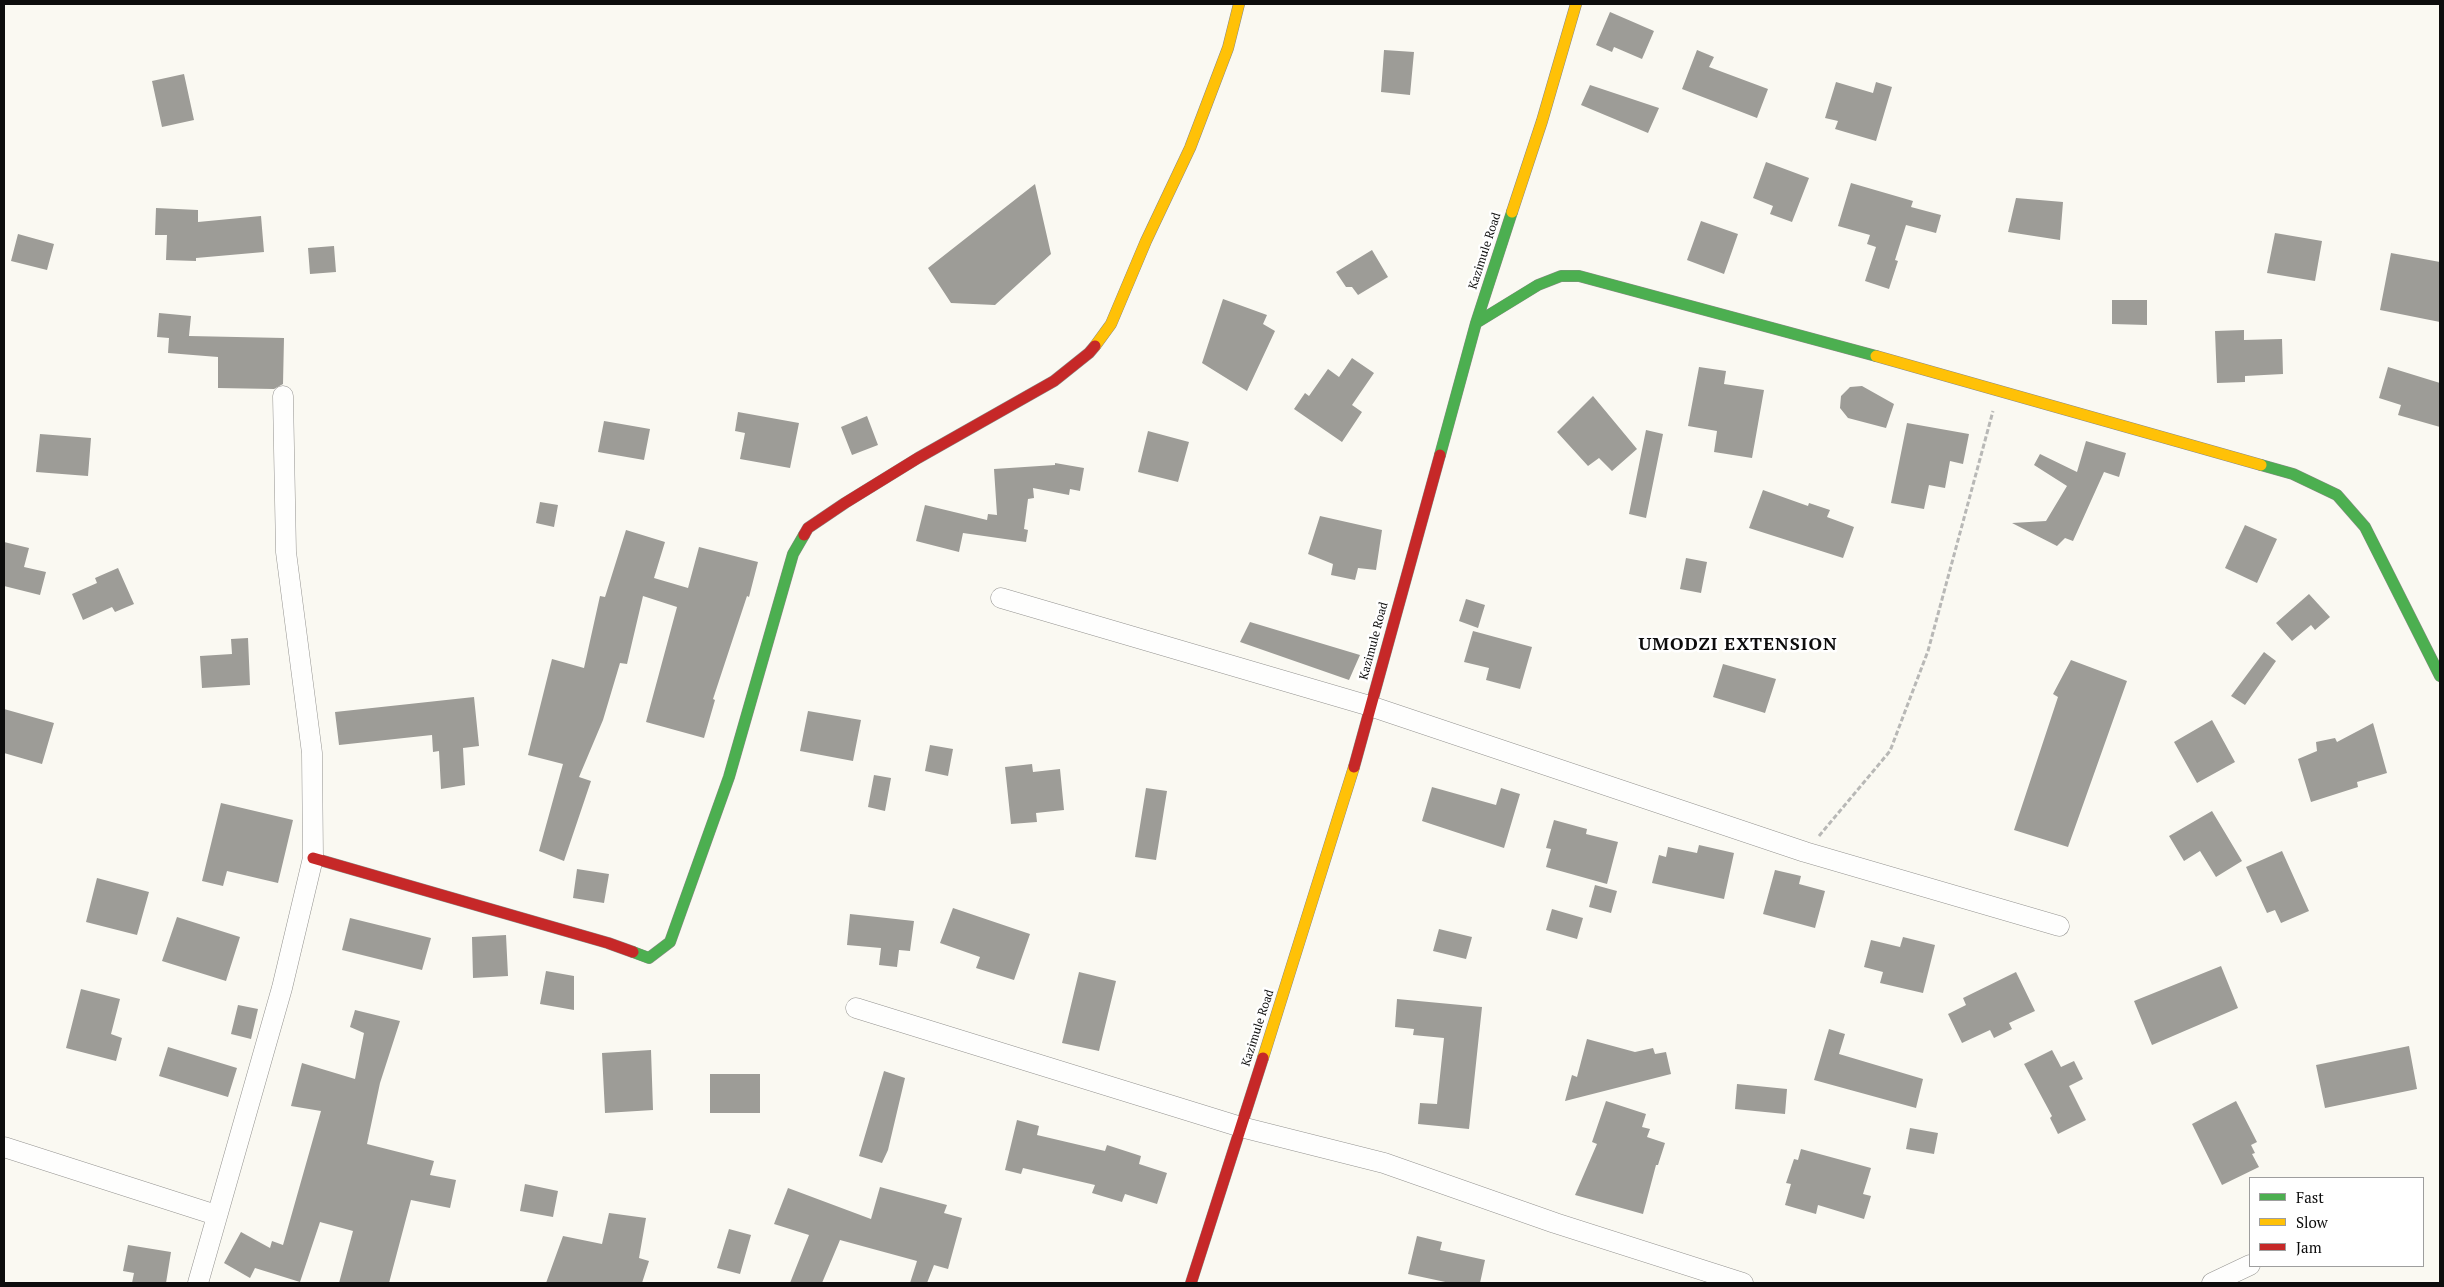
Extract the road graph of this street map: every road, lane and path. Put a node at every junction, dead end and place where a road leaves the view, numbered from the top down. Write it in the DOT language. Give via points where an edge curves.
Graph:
graph roads {
  1 [pos="1239,4"];
  2 [pos="1576,4"];
  3 [pos="1476,323"];
  4 [pos="1999,389"];
  5 [pos="283,396"];
  6 [pos="1001,598"];
  7 [pos="2440,676"];
  8 [pos="1370,706"];
  9 [pos="1805,852"];
  10 [pos="313,858"];
  11 [pos="2059,926"];
  12 [pos="856,1008"];
  13 [pos="1241,1127"];
  14 [pos="4,1146"];
  15 [pos="216,1215"];
  16 [pos="2249,1265"];
  17 [pos="198,1283"];
  18 [pos="1191,1283"];
  19 [pos="1743,1283"];
  20 [pos="2212,1283"];
  1 -- 10 [label="street" via="1228,48 1190,148 1111,324 1089,353 1054,381 845,503 808,528 800,540 793,554 729,777 670,942 649,958 608,943"];
  2 -- 3 [label="street, Kazimule Road" via="1542,121"];
  3 -- 4 [label="street" via="1538,285 1561,276 1579,276"];
  3 -- 8 [label="street, Kazimule Road"];
  4 -- 7 [label="street" via="2293,474 2337,495 2365,527"];
  4 -- 9 [label="path" via="1928,650 1890,751"];
  5 -- 10 [label="street" via="286,552 312,753"];
  6 -- 8 [label="street"];
  8 -- 9 [label="street"];
  8 -- 13 [label="street, Kazimule Road" via="1346,795"];
  9 -- 11 [label="street"];
  10 -- 15 [label="street" via="282,988"];
  12 -- 13 [label="street"];
  13 -- 18 [label="street, Kazimule Road"];
  13 -- 19 [label="street" via="1384,1163 1555,1223"];
  14 -- 15 [label="street"];
  15 -- 17 [label="street"];
  16 -- 20 [label="street"];
}
